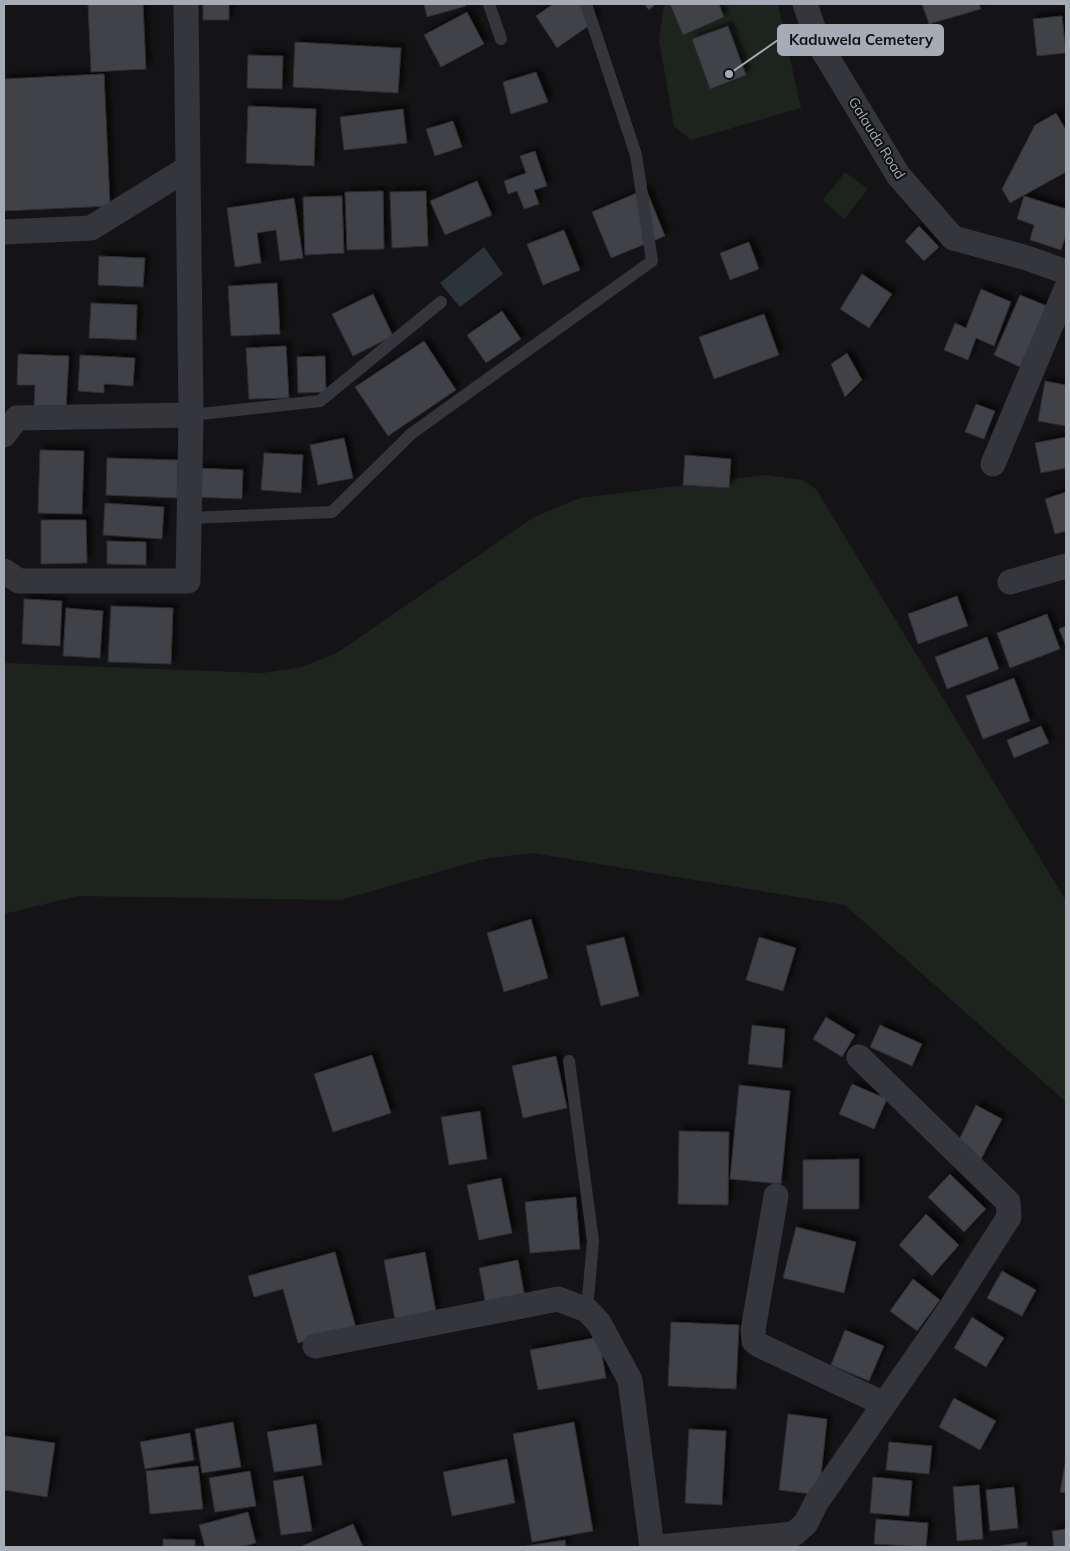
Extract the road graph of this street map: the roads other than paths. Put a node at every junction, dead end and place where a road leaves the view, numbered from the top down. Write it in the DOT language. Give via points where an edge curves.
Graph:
graph roads {
  1 [pos="186,4"];
  2 [pos="489,4"];
  3 [pos="586,4"];
  4 [pos="805,4"];
  5 [pos="501,39"];
  6 [pos="188,168"];
  7 [pos="4,232"];
  8 [pos="1066,272"];
  9 [pos="1066,289"];
  10 [pos="441,302"];
  11 [pos="191,415"];
  12 [pos="4,435"];
  13 [pos="993,464"];
  14 [pos="188,518"];
  15 [pos="1066,566"];
  16 [pos="4,571"];
  17 [pos="1010,582"];
  18 [pos="860,1057"];
  19 [pos="569,1061"];
  20 [pos="776,1196"];
  21 [pos="587,1310"];
  22 [pos="315,1346"];
  23 [pos="884,1404"];
  24 [pos="652,1547"];
  25 [pos="659,1547"];
  1 -- 6 [label="street"];
  2 -- 5 [label="lane"];
  3 -- 14 [label="lane" via="636,155 652,261 412,434 332,512"];
  4 -- 8 [label="street, Galauda Road" via="818,42 898,175 953,238"];
  6 -- 7 [label="street" via="91,228"];
  6 -- 11 [label="street"];
  9 -- 13 [label="street"];
  10 -- 11 [label="lane" via="320,401"];
  11 -- 12 [label="street" via="16,418"];
  11 -- 14 [label="street"];
  14 -- 16 [label="street" via="188,581 19,581"];
  15 -- 17 [label="street"];
  18 -- 23 [label="street" via="1008,1202 1009,1209 1009,1217 972,1275"];
  19 -- 21 [label="lane" via="593,1241"];
  20 -- 23 [label="street" via="752,1330 754,1341"];
  21 -- 22 [label="street" via="558,1299"];
  21 -- 24 [label="street" via="598,1323 630,1380"];
  23 -- 25 [label="street" via="816,1503 806,1523 794,1534"];
}
